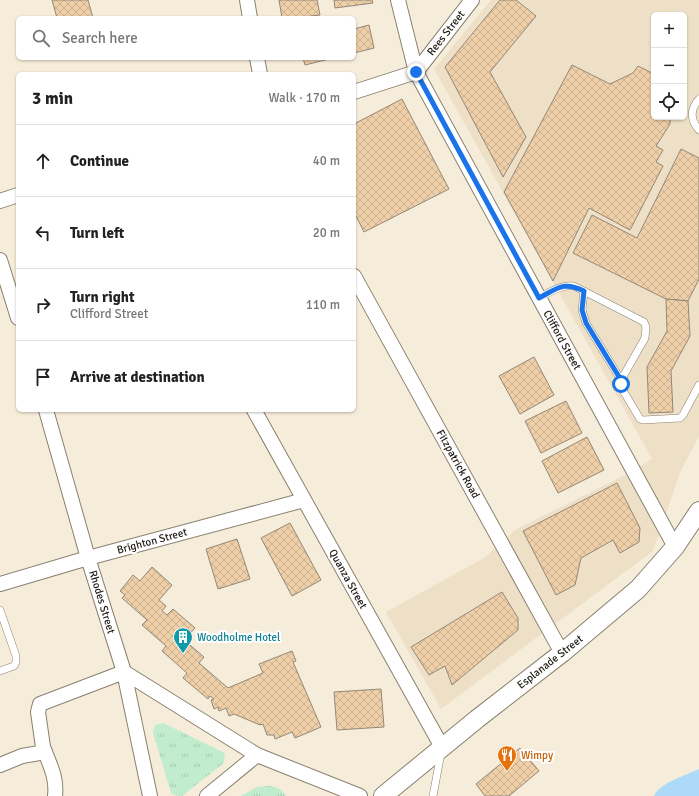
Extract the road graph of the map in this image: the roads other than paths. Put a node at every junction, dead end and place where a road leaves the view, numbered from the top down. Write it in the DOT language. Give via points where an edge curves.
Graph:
graph roads {
  1 [pos="247,0"];
  2 [pos="398,0"];
  3 [pos="472,0"];
  4 [pos="250,16"];
  5 [pos="258,60"];
  6 [pos="260,72"];
  7 [pos="416,72"];
  8 [pos="356,91"];
  9 [pos="699,99"];
  10 [pos="699,130"];
  11 [pos="16,196"];
  12 [pos="0,201"];
  13 [pos="0,260"];
  14 [pos="356,280"];
  15 [pos="584,291"];
  16 [pos="539,298"];
  17 [pos="16,312"];
  18 [pos="621,380"];
  19 [pos="699,386"];
  20 [pos="47,412"];
  21 [pos="255,412"];
  22 [pos="304,500"];
  23 [pos="699,511"];
  24 [pos="675,547"];
  25 [pos="88,558"];
  26 [pos="0,584"];
  27 [pos="0,610"];
  28 [pos="562,653"];
  29 [pos="0,671"];
  30 [pos="124,672"];
  31 [pos="442,747"];
  32 [pos="45,752"];
  33 [pos="257,755"];
  34 [pos="0,765"];
  35 [pos="55,796"];
  36 [pos="150,796"];
  37 [pos="207,796"];
  38 [pos="360,796"];
  39 [pos="383,796"];
  40 [pos="433,796"];
  1 -- 4 [label="street"];
  2 -- 7 [label="street, Clifford Street"];
  3 -- 7 [label="street, Rees Street"];
  5 -- 6 [label="street"];
  7 -- 8 [label="street"];
  7 -- 16 [label="street, Clifford Street"];
  9 -- 10 [label="lane" via="692,111 692,118"];
  11 -- 12 [label="street"];
  13 -- 17 [label="street"];
  14 -- 28 [label="street, Fitzpatrick Road"];
  15 -- 16 [label="lane" via="568,285"];
  15 -- 18 [label="lane" via="582,310 586,323"];
  15 -- 18 [label="lane" via="644,322 645,338"];
  16 -- 24 [label="street, Clifford Street"];
  18 -- 19 [label="lane" via="621,387 637,416 643,420 680,418"];
  20 -- 25 [label="street, Rhodes Street"];
  21 -- 22 [label="street, Quanza Street"];
  22 -- 25 [label="street, Brighton Street"];
  22 -- 31 [label="street, Quanza Street"];
  23 -- 24 [label="street, Esplanade Street"];
  24 -- 28 [label="street, Esplanade Street" via="638,589"];
  25 -- 26 [label="street, Brighton Street"];
  25 -- 30 [label="street, Rhodes Street"];
  27 -- 29 [label="lane" via="16,656 14,666"];
  28 -- 31 [label="street, Esplanade Street"];
  30 -- 32 [label="street" via="40,704 38,712"];
  30 -- 33 [label="street"];
  30 -- 36 [label="street, Rhodes Street"];
  31 -- 39 [label="street, Esplanade Street"];
  31 -- 40 [label="lane"];
  32 -- 34 [label="street" via="22,756"];
  32 -- 35 [label="street" via="57,786"];
  33 -- 37 [label="street"];
  33 -- 38 [label="street"];
}
